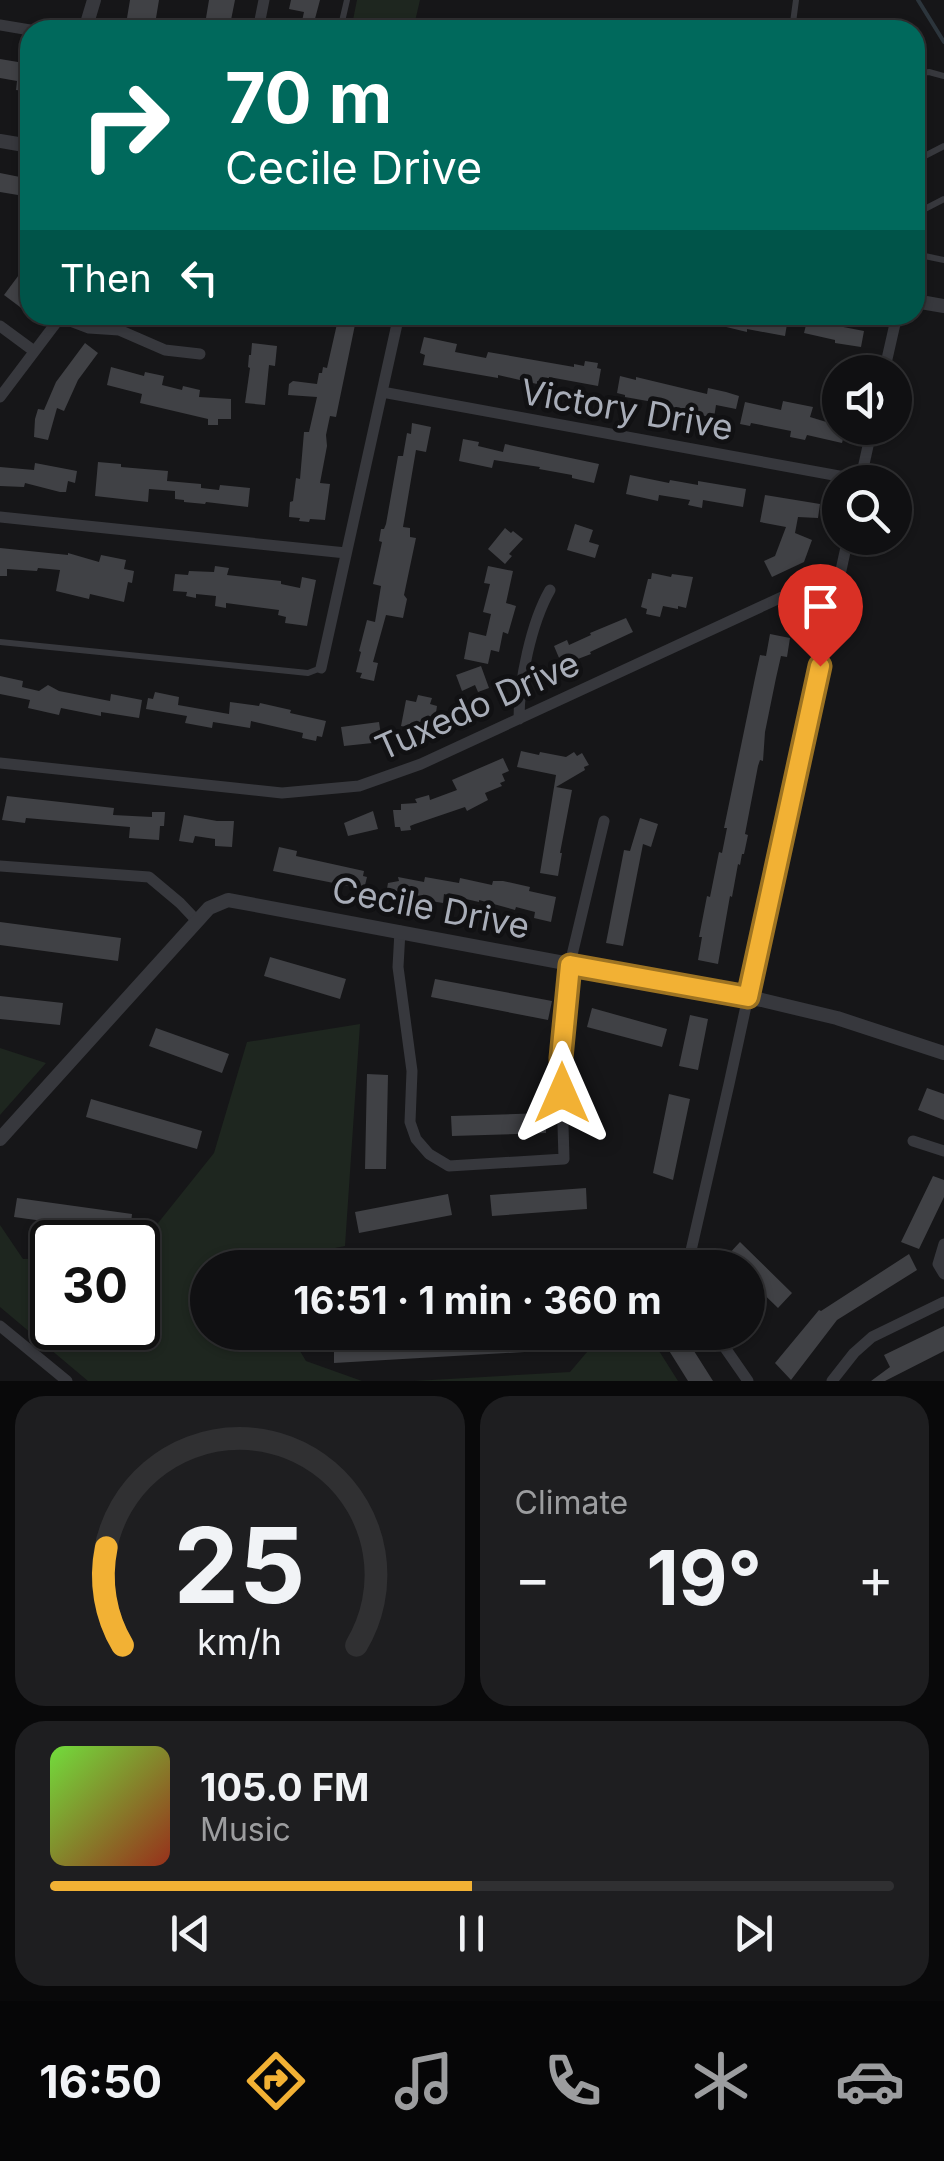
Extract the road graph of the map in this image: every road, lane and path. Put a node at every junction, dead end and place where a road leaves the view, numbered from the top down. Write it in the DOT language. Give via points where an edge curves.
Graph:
graph roads {
  1 [pos="54,325"];
  2 [pos="83,325"];
  3 [pos="397,325"];
  4 [pos="895,325"];
  5 [pos="0,326"];
  6 [pos="34,351"];
  7 [pos="200,354"];
  8 [pos="888,355"];
  9 [pos="382,392"];
  10 [pos="0,397"];
  11 [pos="822,474"];
  12 [pos="0,517"];
  13 [pos="346,552"];
  14 [pos="844,555"];
  15 [pos="837,584"];
  16 [pos="550,590"];
  17 [pos="0,642"];
  18 [pos="321,668"];
  19 [pos="519,720"];
  20 [pos="0,763"];
  21 [pos="604,820"];
  22 [pos="0,866"];
  23 [pos="197,921"];
  24 [pos="400,932"];
  25 [pos="570,965"];
  26 [pos="748,997"];
  27 [pos="944,1053"];
  28 [pos="0,1139"];
  29 [pos="913,1141"];
  30 [pos="944,1151"];
  31 [pos="944,1244"];
  32 [pos="692,1250"];
  33 [pos="944,1274"];
  34 [pos="944,1302"];
  35 [pos="0,1326"];
  36 [pos="726,1350"];
  37 [pos="68,1381"];
  38 [pos="748,1381"];
  39 [pos="832,1381"];
  1 -- 6 [label="street"];
  2 -- 7 [label="street"];
  3 -- 9 [label="street"];
  4 -- 8 [label="street"];
  5 -- 6 [label="street"];
  6 -- 10 [label="street"];
  9 -- 11 [label="street, Victory Drive"];
  9 -- 13 [label="street"];
  12 -- 13 [label="street"];
  13 -- 18 [label="street"];
  14 -- 15 [label="street"];
  15 -- 19 [label="street, Tuxedo Drive" via="794,591"];
  15 -- 26 [label="street"];
  16 -- 19 [label="street" via="538,610"];
  17 -- 18 [label="lane" via="308,673"];
  19 -- 20 [label="street, Tuxedo Drive" via="359,786 282,792"];
  21 -- 25 [label="street"];
  22 -- 23 [label="street" via="149,878"];
  23 -- 24 [label="street, Cecile Drive" via="228,900"];
  23 -- 28 [label="street, Cecile Drive"];
  24 -- 25 [label="street, Cecile Drive"];
  24 -- 25 [label="street" via="410,1122 428,1154 449,1166 564,1159 561,1058"];
  25 -- 26 [label="street, Cecile Drive"];
  26 -- 27 [label="street, Cecile Drive"];
  26 -- 32 [label="street"];
  29 -- 30 [label="street"];
  31 -- 33 [label="street" via="938,1264"];
  34 -- 39 [label="street" via="872,1336"];
  35 -- 37 [label="street"];
  36 -- 38 [label="street"];
}
